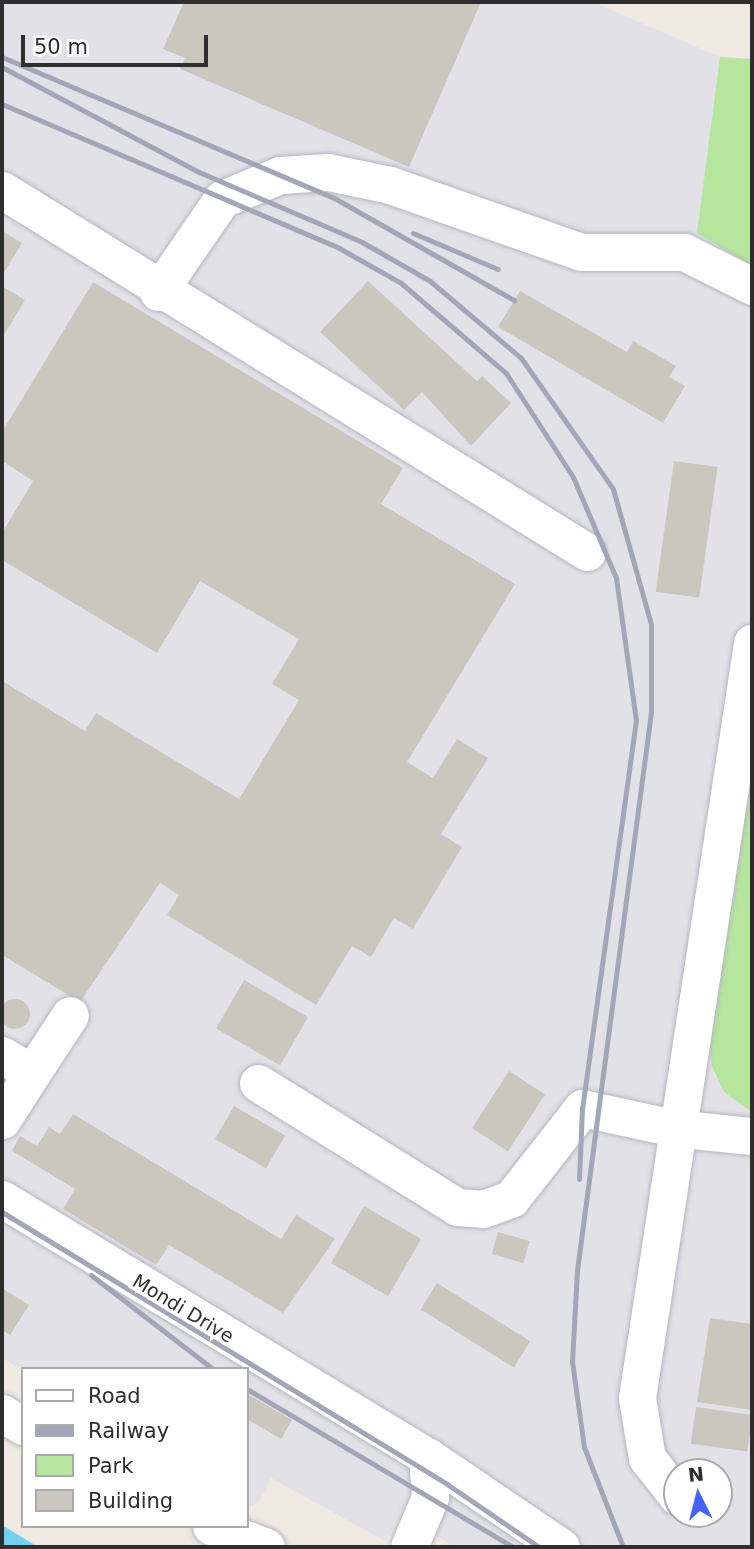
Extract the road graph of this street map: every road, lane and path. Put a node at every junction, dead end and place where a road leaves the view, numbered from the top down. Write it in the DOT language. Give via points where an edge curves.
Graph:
graph roads {
  1 [pos="2,190"];
  2 [pos="752,286"];
  3 [pos="158,292"];
  4 [pos="587,552"];
  5 [pos="752,643"];
  6 [pos="70,1015"];
  7 [pos="17,1064"];
  8 [pos="258,1083"];
  9 [pos="2,1120"];
  10 [pos="674,1128"];
  11 [pos="752,1136"];
  12 [pos="2,1199"];
  13 [pos="2,1413"];
  14 [pos="21,1425"];
  15 [pos="427,1457"];
  16 [pos="663,1478"];
  17 [pos="216,1528"];
  18 [pos="266,1547"];
  19 [pos="409,1547"];
  20 [pos="561,1547"];
  1 -- 3 [label="street"];
  2 -- 3 [label="street" via="684,252 581,252 390,185 328,172 280,175 222,199"];
  3 -- 4 [label="street"];
  5 -- 10 [label="street"];
  6 -- 7 [label="street"];
  7 -- 9 [label="street"];
  8 -- 10 [label="street" via="457,1207 483,1209 511,1199 582,1108"];
  10 -- 11 [label="street"];
  10 -- 16 [label="street" via="637,1398 648,1458"];
  12 -- 15 [label="street, Mondi Drive"];
  13 -- 14 [label="street"];
  15 -- 19 [label="street" via="430,1497"];
  15 -- 20 [label="street, Mondi Drive"];
  17 -- 18 [label="street"];
}
